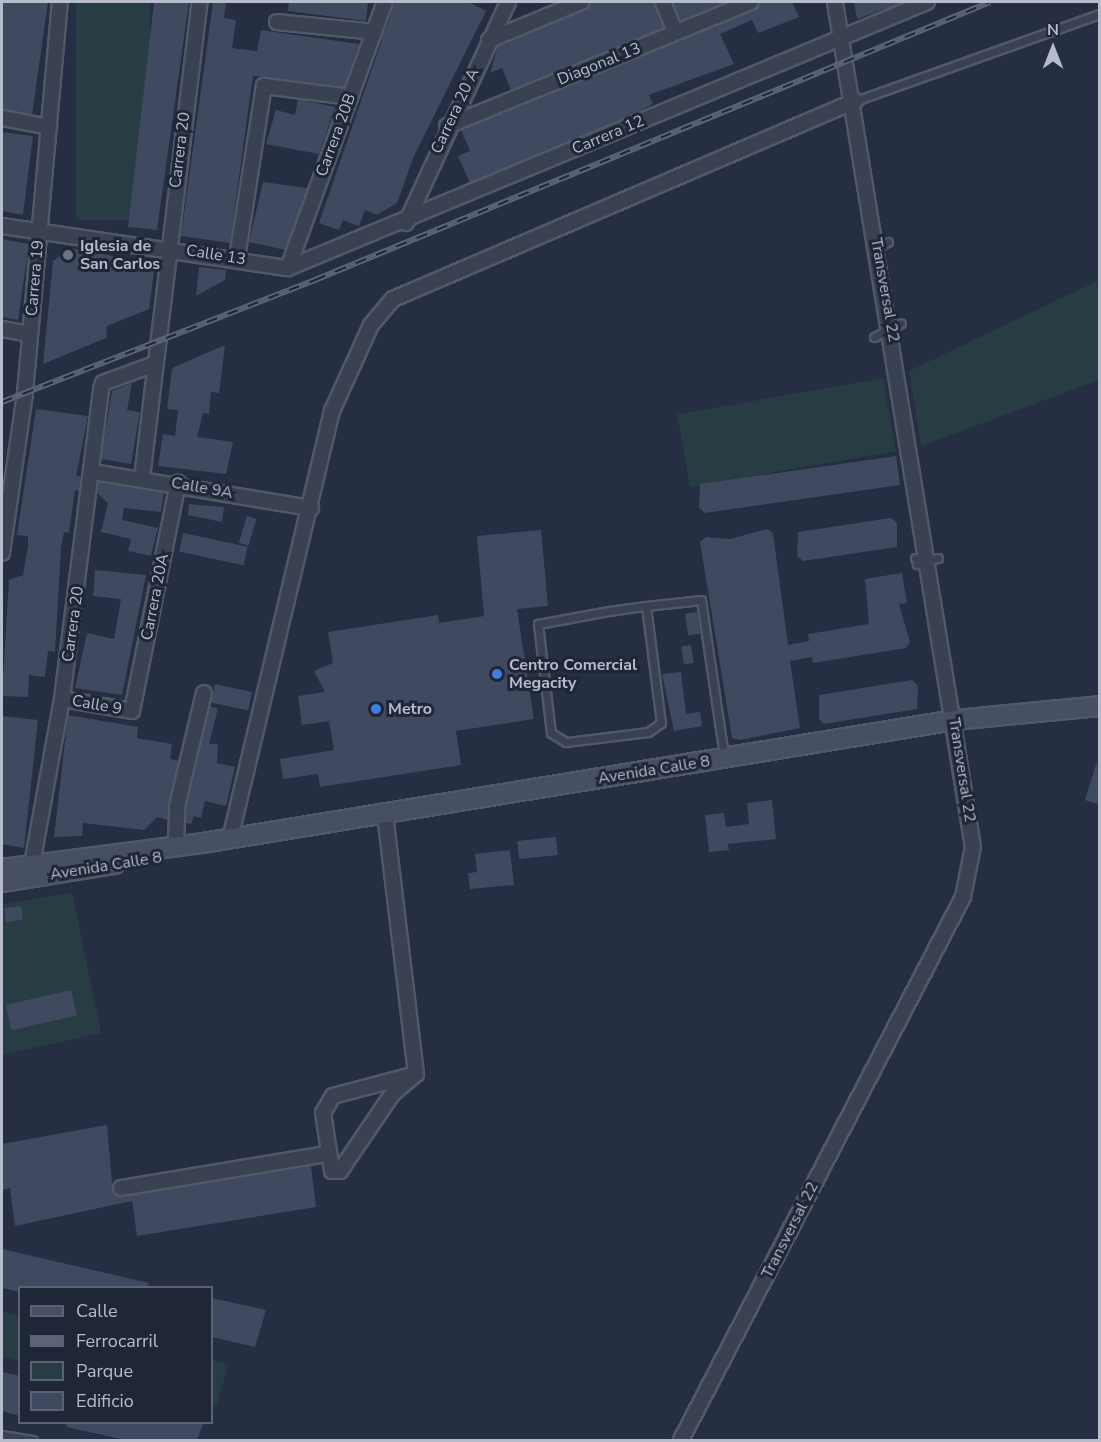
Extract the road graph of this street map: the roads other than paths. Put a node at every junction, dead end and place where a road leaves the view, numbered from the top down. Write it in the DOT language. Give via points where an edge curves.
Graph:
graph roads {
  1 [pos="60,2"];
  2 [pos="200,2"];
  3 [pos="385,2"];
  4 [pos="508,2"];
  5 [pos="581,2"];
  6 [pos="663,2"];
  7 [pos="751,2"];
  8 [pos="835,2"];
  9 [pos="927,2"];
  10 [pos="1100,14"];
  11 [pos="277,22"];
  12 [pos="374,32"];
  13 [pos="675,32"];
  14 [pos="489,40"];
  15 [pos="840,40"];
  16 [pos="350,97"];
  17 [pos="855,101"];
  18 [pos="2,118"];
  19 [pos="447,126"];
  20 [pos="49,127"];
  21 [pos="406,223"];
  22 [pos="2,226"];
  23 [pos="40,231"];
  24 [pos="168,248"];
  25 [pos="237,258"];
  26 [pos="288,268"];
  27 [pos="896,326"];
  28 [pos="2,329"];
  29 [pos="30,334"];
  30 [pos="874,337"];
  31 [pos="155,364"];
  32 [pos="93,472"];
  33 [pos="142,478"];
  34 [pos="178,483"];
  35 [pos="311,508"];
  36 [pos="2,553"];
  37 [pos="646,606"];
  38 [pos="204,693"];
  39 [pos="62,699"];
  40 [pos="1100,706"];
  41 [pos="132,711"];
  42 [pos="955,720"];
  43 [pos="725,758"];
  44 [pos="385,814"];
  45 [pos="230,839"];
  46 [pos="209,842"];
  47 [pos="176,843"];
  48 [pos="32,864"];
  49 [pos="2,869"];
  50 [pos="2,882"];
  51 [pos="416,1074"];
  52 [pos="327,1154"];
  53 [pos="121,1188"];
  54 [pos="2,1435"];
  55 [pos="33,1440"];
  56 [pos="681,1440"];
  1 -- 20 [label="street, Carrera 19"];
  2 -- 24 [label="street, Carrera 20"];
  3 -- 12 [label="street, Carrera 20B"];
  4 -- 14 [label="street, Carrera 20 A"];
  5 -- 14 [label="street"];
  6 -- 13 [label="street"];
  7 -- 13 [label="street, Diagonal 13"];
  8 -- 15 [label="street, Transversal 22"];
  9 -- 15 [label="street, Carrera 12"];
  10 -- 17 [label="lane"];
  11 -- 12 [label="street"];
  12 -- 16 [label="street, Carrera 20B"];
  13 -- 19 [label="street, Diagonal 13"];
  14 -- 19 [label="street, Carrera 20 A"];
  15 -- 17 [label="street, Transversal 22"];
  15 -- 21 [label="street, Carrera 12"];
  16 -- 25 [label="street" via="264,86"];
  16 -- 26 [label="street, Carrera 20B"];
  17 -- 27 [label="street, Transversal 22"];
  17 -- 35 [label="street" via="410,289 371,325 357,369 332,411"];
  18 -- 20 [label="street"];
  19 -- 21 [label="street, Carrera 20 A"];
  20 -- 23 [label="street, Carrera 19"];
  21 -- 26 [label="street, Carrera 12"];
  22 -- 23 [label="street, Calle 13"];
  23 -- 24 [label="street, Calle 13"];
  23 -- 29 [label="street, Carrera 19"];
  24 -- 25 [label="street, Calle 13"];
  24 -- 31 [label="street, Carrera 20"];
  25 -- 26 [label="street, Calle 13"];
  27 -- 30 [label="lane"];
  27 -- 42 [label="street, Transversal 22" via="925,560"];
  28 -- 29 [label="street"];
  29 -- 36 [label="street, Carrera 19"];
  31 -- 32 [label="street, Carrera 20" via="103,383"];
  31 -- 33 [label="street, Carrera 20"];
  32 -- 33 [label="street, Calle 9A"];
  32 -- 39 [label="street, Carrera 20"];
  33 -- 34 [label="street, Calle 9A"];
  34 -- 35 [label="street, Calle 9A"];
  34 -- 41 [label="street, Carrera 20A"];
  35 -- 45 [label="street"];
  37 -- 37 [label="lane" via="538,624 557,740 648,732 661,723"];
  37 -- 43 [label="lane" via="701,600"];
  38 -- 47 [label="street" via="177,806"];
  39 -- 41 [label="street, Calle 9"];
  39 -- 48 [label="street, Carrera 20"];
  40 -- 42 [label="main road, Avenida Calle 8"];
  42 -- 43 [label="main road, Avenida Calle 8"];
  42 -- 56 [label="street, Transversal 22" via="974,847 963,897"];
  43 -- 44 [label="main road, Avenida Calle 8"];
  44 -- 45 [label="main road, Avenida Calle 8"];
  44 -- 51 [label="street"];
  45 -- 46 [label="main road, Avenida Calle 8"];
  46 -- 47 [label="main road, Avenida Calle 8"];
  46 -- 50 [label="main road, Avenida Calle 8" via="175,855"];
  47 -- 48 [label="main road, Avenida Calle 8"];
  48 -- 49 [label="main road, Avenida Calle 8"];
  51 -- 52 [label="street" via="333,1096 323,1113"];
  51 -- 52 [label="street" via="393,1094 340,1171 332,1171"];
  52 -- 53 [label="street"];
  54 -- 55 [label="lane"];
}
